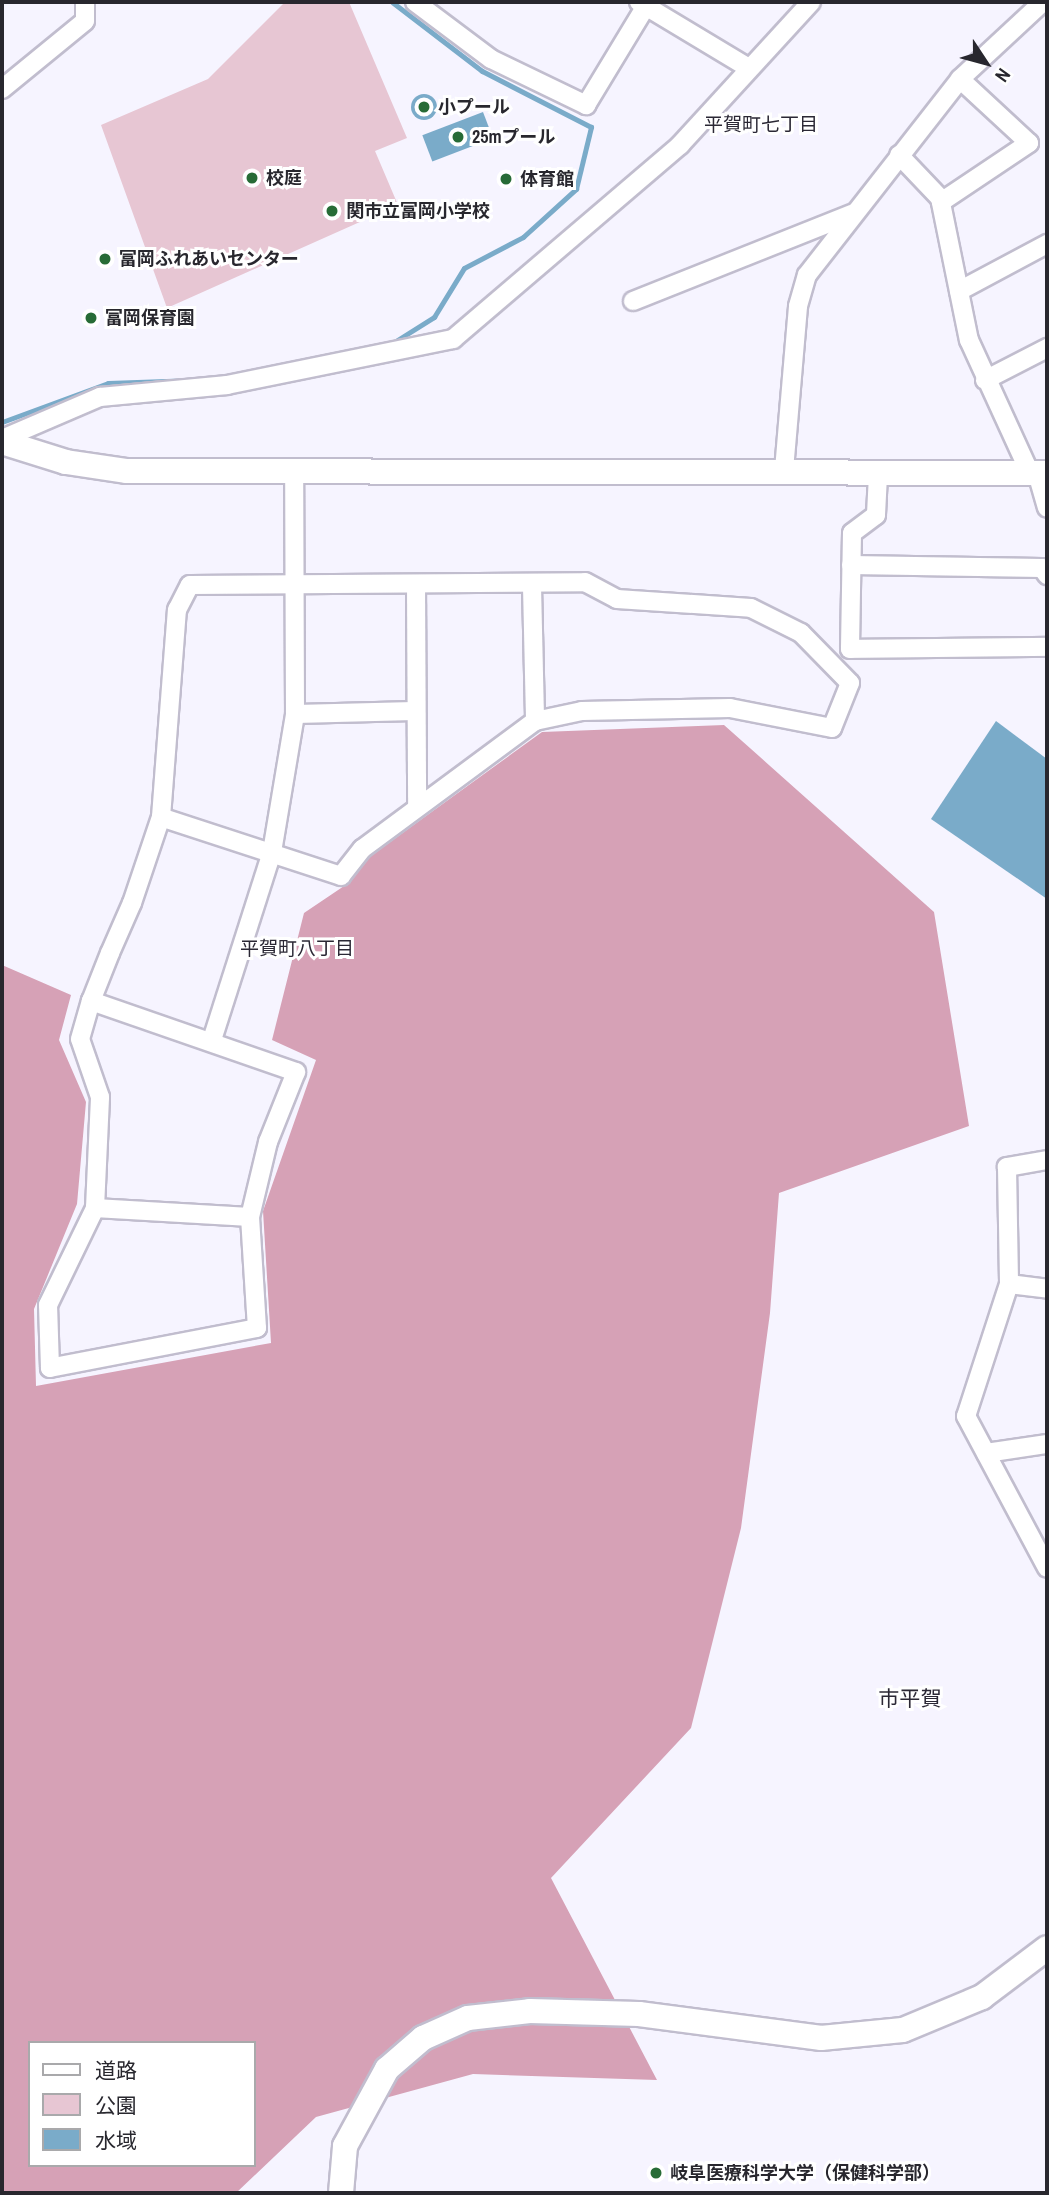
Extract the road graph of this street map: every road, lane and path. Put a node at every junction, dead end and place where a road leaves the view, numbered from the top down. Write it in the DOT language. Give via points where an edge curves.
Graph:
graph roads {
  1 [pos="85,2"];
  2 [pos="415,2"];
  3 [pos="811,2"];
  4 [pos="1043,2"];
  5 [pos="643,4"];
  6 [pos="749,68"];
  7 [pos="960,79"];
  8 [pos="2,89"];
  9 [pos="899,155"];
  10 [pos="941,202"];
  11 [pos="852,214"];
  12 [pos="1047,244"];
  13 [pos="959,291"];
  14 [pos="632,301"];
  15 [pos="1047,348"];
  16 [pos="985,380"];
  17 [pos="2,441"];
  18 [pos="784,470"];
  19 [pos="294,472"];
  20 [pos="1038,473"];
  21 [pos="878,475"];
  22 [pos="1047,508"];
  23 [pos="851,565"];
  24 [pos="1047,575"];
  25 [pos="292,584"];
  26 [pos="416,585"];
  27 [pos="532,586"];
  28 [pos="1047,647"];
  29 [pos="415,711"];
  30 [pos="295,714"];
  31 [pos="535,721"];
  32 [pos="417,805"];
  33 [pos="161,817"];
  34 [pos="272,852"];
  35 [pos="91,1001"];
  36 [pos="212,1040"];
  37 [pos="1047,1160"];
  38 [pos="95,1208"];
  39 [pos="250,1217"];
  40 [pos="1009,1284"];
  41 [pos="1047,1289"];
  42 [pos="1047,1444"];
  43 [pos="986,1453"];
  44 [pos="1047,1568"];
  45 [pos="1047,1948"];
  46 [pos="341,2193"];
  1 -- 8 [label="street" via="85,21"];
  2 -- 5 [label="street" via="491,59 586,105"];
  3 -- 6 [label="street"];
  4 -- 7 [label="street"];
  5 -- 6 [label="street"];
  6 -- 17 [label="street" via="680,145 453,339 227,385 100,397"];
  7 -- 9 [label="street"];
  7 -- 10 [label="street" via="1029,143"];
  9 -- 10 [label="street"];
  9 -- 11 [label="street"];
  10 -- 13 [label="street"];
  11 -- 14 [label="street"];
  11 -- 18 [label="street" via="807,275 798,306"];
  12 -- 13 [label="street"];
  13 -- 16 [label="street"];
  15 -- 16 [label="street"];
  16 -- 20 [label="street"];
  17 -- 19 [label="street" via="66,462 127,471"];
  18 -- 19 [label="street"];
  18 -- 21 [label="street"];
  19 -- 25 [label="street"];
  20 -- 21 [label="street"];
  20 -- 22 [label="street"];
  21 -- 23 [label="street" via="880,503 876,515 852,533"];
  23 -- 24 [label="street" via="1042,568"];
  23 -- 28 [label="street" via="850,649"];
  25 -- 26 [label="street"];
  25 -- 30 [label="street"];
  25 -- 33 [label="street" via="190,585 177,610"];
  26 -- 27 [label="street"];
  26 -- 29 [label="street"];
  27 -- 31 [label="street"];
  27 -- 31 [label="street" via="585,582 617,599 751,608 801,633 850,683 832,728 730,708 582,711"];
  29 -- 30 [label="street"];
  29 -- 32 [label="street"];
  30 -- 34 [label="street"];
  31 -- 32 [label="street"];
  32 -- 34 [label="street" via="362,849 341,876"];
  33 -- 34 [label="street"];
  33 -- 35 [label="street"];
  34 -- 36 [label="street"];
  35 -- 36 [label="street"];
  35 -- 38 [label="street" via="80,1039 100,1097"];
  36 -- 39 [label="street" via="296,1072 268,1142"];
  37 -- 40 [label="street" via="1007,1167"];
  38 -- 39 [label="street"];
  38 -- 39 [label="street" via="48,1305 50,1368 257,1328"];
  40 -- 41 [label="street"];
  40 -- 43 [label="street" via="966,1416"];
  42 -- 43 [label="street"];
  43 -- 44 [label="street"];
  45 -- 46 [label="street" via="982,1997 903,2030 821,2039 639,2014 530,2011 468,2018 423,2038 387,2069 345,2146"];
}
